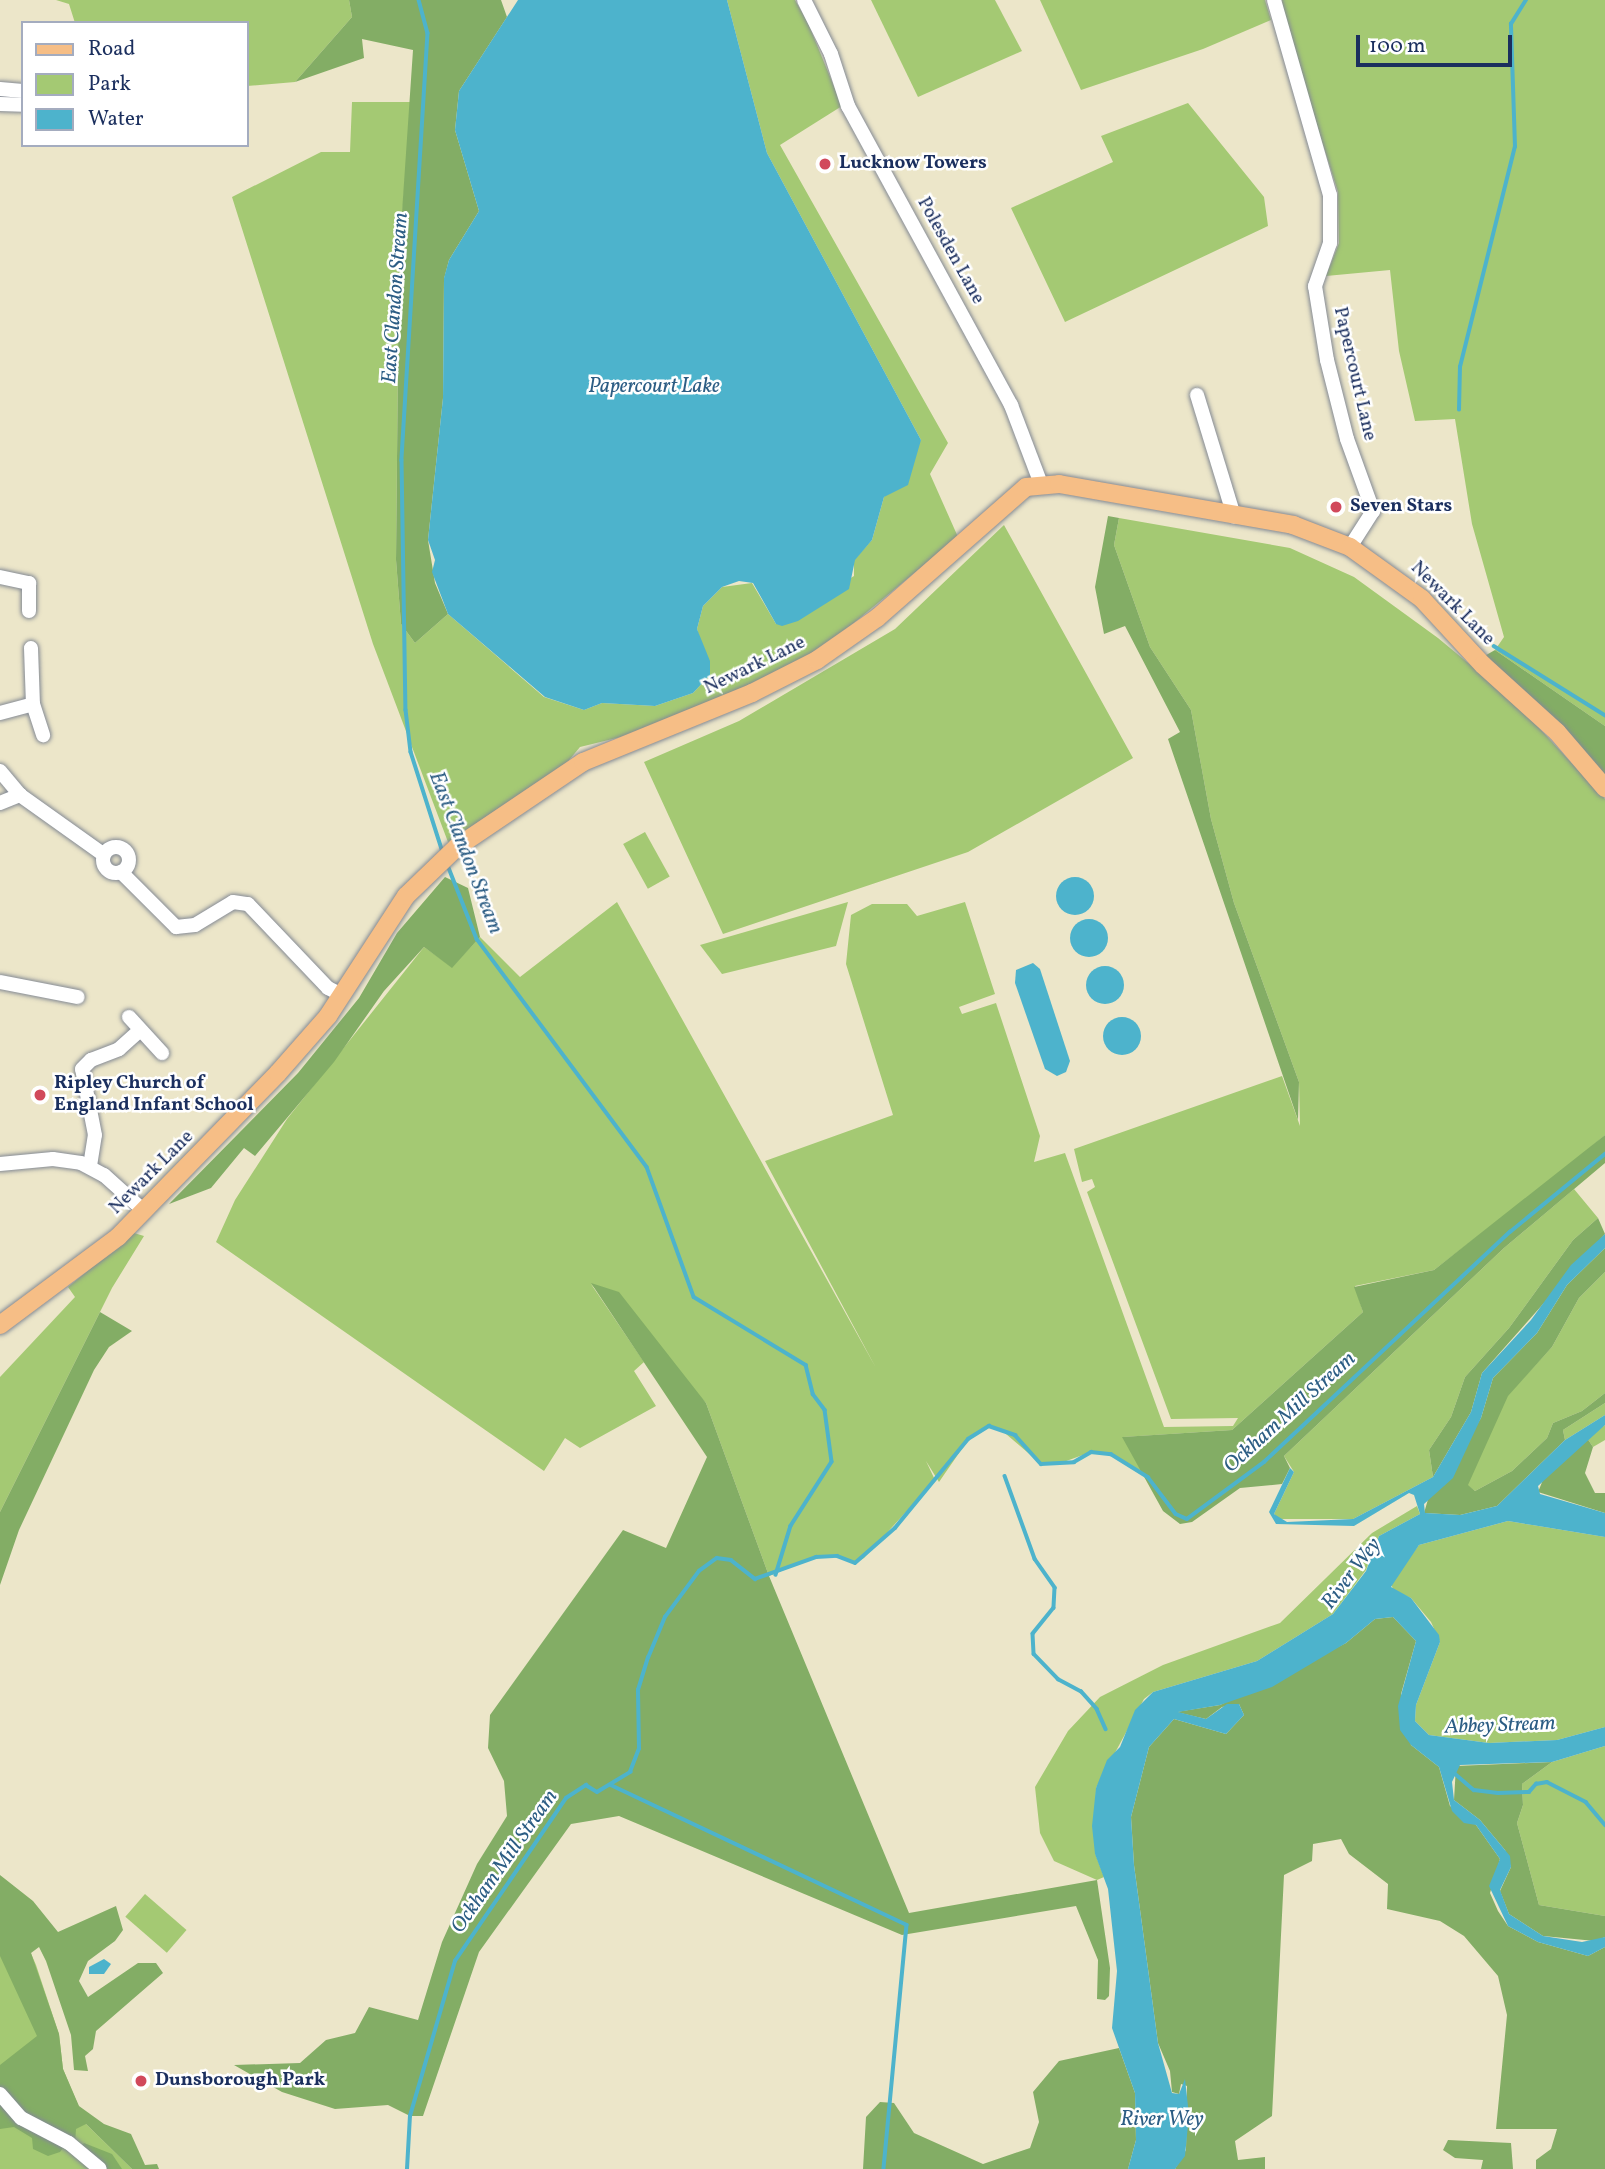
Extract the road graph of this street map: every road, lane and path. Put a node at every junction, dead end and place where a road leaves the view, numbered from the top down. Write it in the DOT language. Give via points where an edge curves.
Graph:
graph roads {
  1 [pos="804,0"];
  2 [pos="1274,0"];
  3 [pos="0,89"];
  4 [pos="21,91"];
  5 [pos="0,104"];
  6 [pos="21,105"];
  7 [pos="1197,395"];
  8 [pos="1041,484"];
  9 [pos="1234,516"];
  10 [pos="1350,547"];
  11 [pos="0,577"];
  12 [pos="29,611"];
  13 [pos="31,648"];
  14 [pos="33,704"];
  15 [pos="0,713"];
  16 [pos="43,735"];
  17 [pos="0,771"];
  18 [pos="1605,788"];
  19 [pos="20,795"];
  20 [pos="0,803"];
  21 [pos="104,855"];
  22 [pos="121,872"];
  23 [pos="0,982"];
  24 [pos="342,995"];
  25 [pos="78,997"];
  26 [pos="130,1017"];
  27 [pos="139,1031"];
  28 [pos="162,1053"];
  29 [pos="0,1164"];
  30 [pos="90,1166"];
  31 [pos="144,1211"];
  32 [pos="0,1325"];
  33 [pos="0,2094"];
  34 [pos="100,2169"];
  1 -- 8 [label="street, Polesden Lane" via="831,54 848,106 1011,405"];
  2 -- 10 [label="street, Papercourt Lane" via="1330,195 1330,243 1315,286 1326,360 1373,511"];
  3 -- 4 [label="street"];
  5 -- 6 [label="street"];
  7 -- 9 [label="street"];
  8 -- 9 [label="main road, Newark Lane"];
  8 -- 24 [label="main road, Newark Lane" via="1012,497 877,618 817,660 752,693 583,762 457,847 398,908"];
  9 -- 10 [label="main road, Newark Lane" via="1308,529"];
  10 -- 18 [label="main road, Newark Lane" via="1422,599 1483,665 1557,732"];
  11 -- 12 [label="street" via="29,583"];
  13 -- 14 [label="street"];
  14 -- 15 [label="street"];
  14 -- 16 [label="street"];
  17 -- 19 [label="street"];
  19 -- 20 [label="street"];
  19 -- 21 [label="street"];
  21 -- 22 [label="street" via="108,870"];
  21 -- 22 [label="street" via="113,847 126,851 129,864"];
  22 -- 24 [label="street" via="176,927 189,928 233,902 248,904 328,988"];
  23 -- 25 [label="street"];
  24 -- 31 [label="main road, Newark Lane" via="296,1055"];
  26 -- 27 [label="street"];
  27 -- 28 [label="street"];
  27 -- 30 [label="street" via="86,1064 80,1077 96,1135"];
  29 -- 30 [label="street" via="53,1159"];
  30 -- 31 [label="street"];
  31 -- 32 [label="main road, Newark Lane" via="118,1237"];
  33 -- 34 [label="street" via="21,2118 69,2143"];
}
